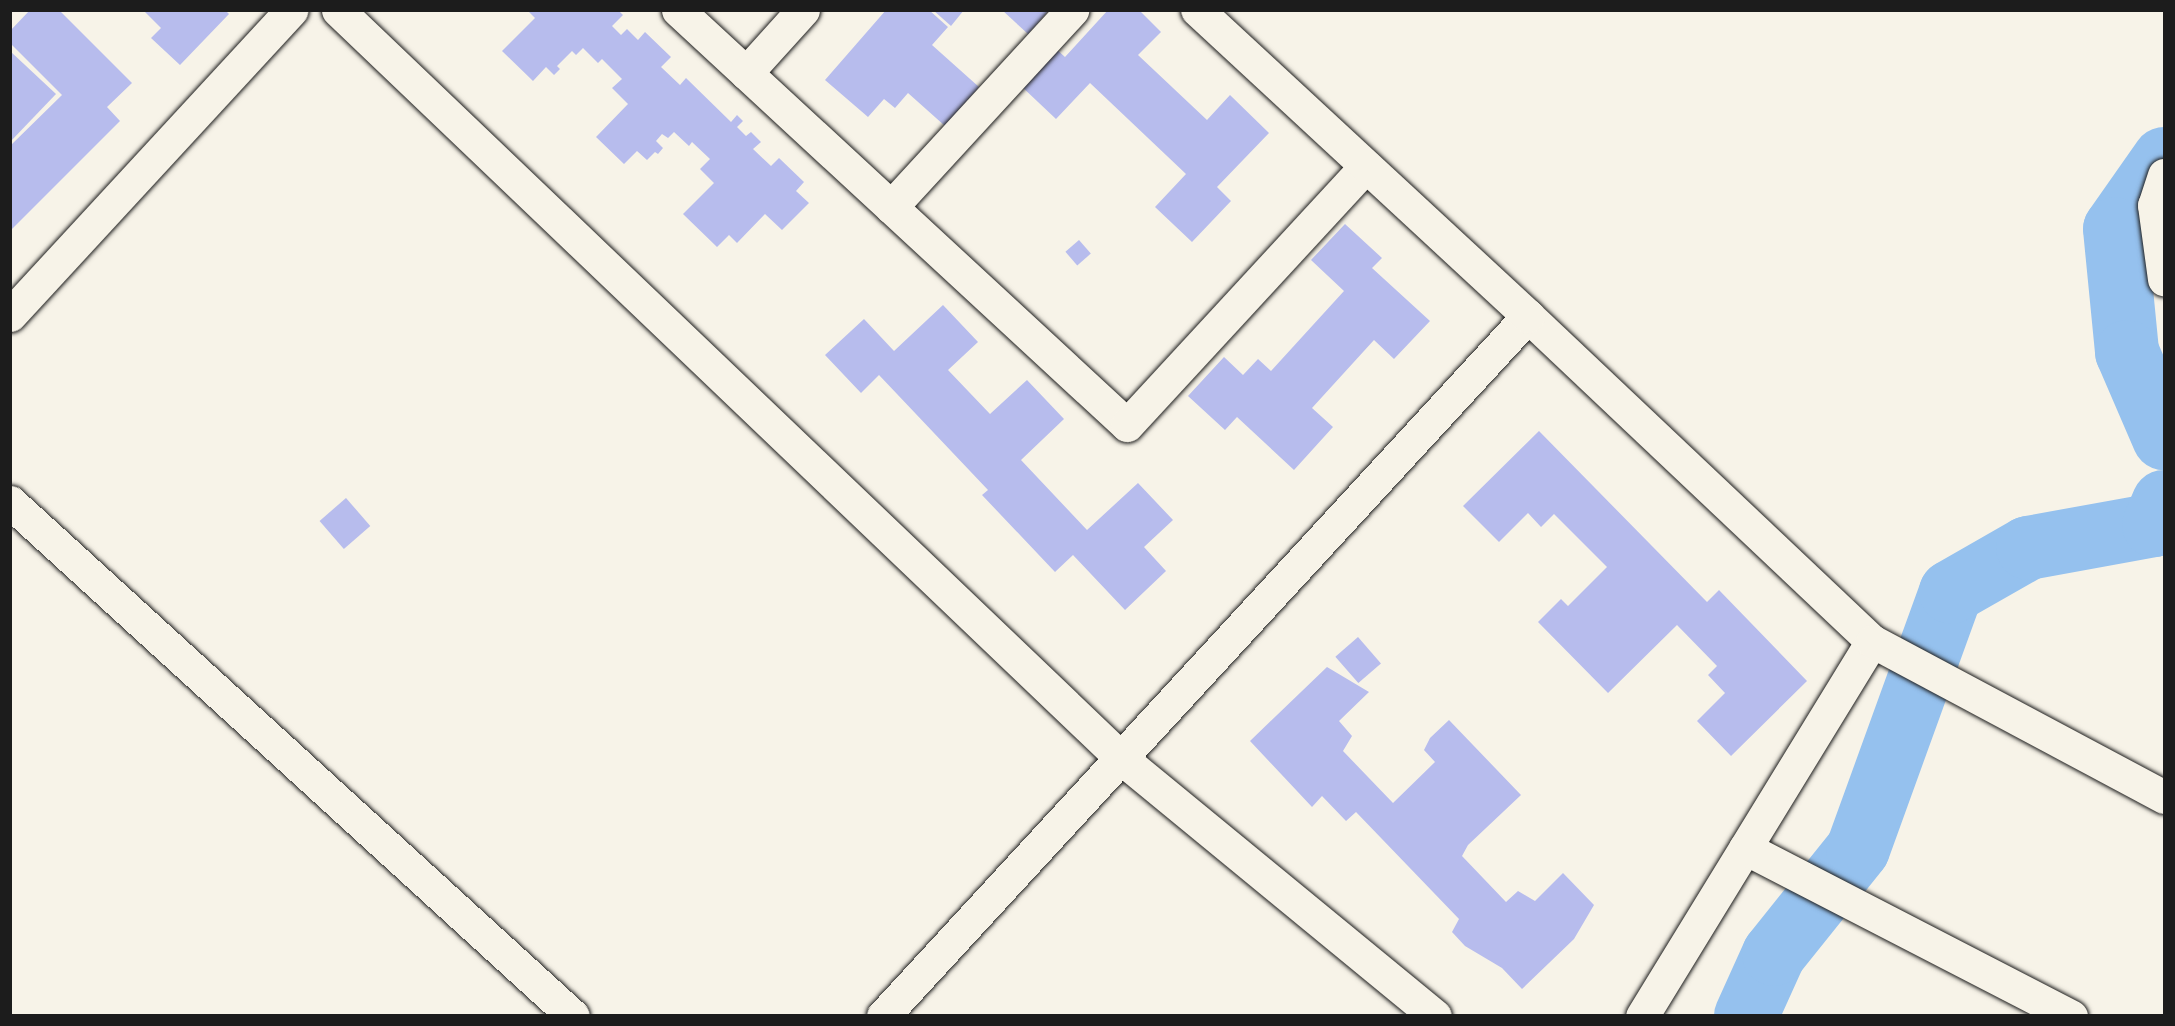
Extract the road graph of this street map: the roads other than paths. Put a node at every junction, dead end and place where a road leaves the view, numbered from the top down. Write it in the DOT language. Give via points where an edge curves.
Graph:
graph roads {
  1 [pos="291,10"];
  2 [pos="338,10"];
  3 [pos="678,10"];
  4 [pos="803,10"];
  5 [pos="1072,10"];
  6 [pos="1197,10"];
  7 [pos="746,73"];
  8 [pos="1366,166"];
  9 [pos="2164,176"];
  10 [pos="891,207"];
  11 [pos="2161,229"];
  12 [pos="2164,279"];
  13 [pos="10,315"];
  14 [pos="1528,316"];
  15 [pos="10,502"];
  16 [pos="1872,641"];
  17 [pos="1121,758"];
  18 [pos="2164,797"];
  19 [pos="1745,848"];
  20 [pos="573,1016"];
  21 [pos="884,1016"];
  22 [pos="1435,1016"];
  23 [pos="1641,1016"];
  24 [pos="2071,1016"];
  1 -- 13 [label="street"];
  2 -- 17 [label="street"];
  3 -- 7 [label="street"];
  4 -- 7 [label="street"];
  5 -- 10 [label="street"];
  6 -- 8 [label="street"];
  7 -- 10 [label="street"];
  8 -- 10 [label="street" via="1127,424"];
  8 -- 14 [label="street"];
  9 -- 11 [label="street" via="2154,204"];
  11 -- 12 [label="street"];
  14 -- 16 [label="street"];
  14 -- 17 [label="street"];
  15 -- 20 [label="street"];
  16 -- 18 [label="street"];
  16 -- 19 [label="street"];
  17 -- 21 [label="street"];
  17 -- 22 [label="street"];
  19 -- 23 [label="street"];
  19 -- 24 [label="street"];
}
